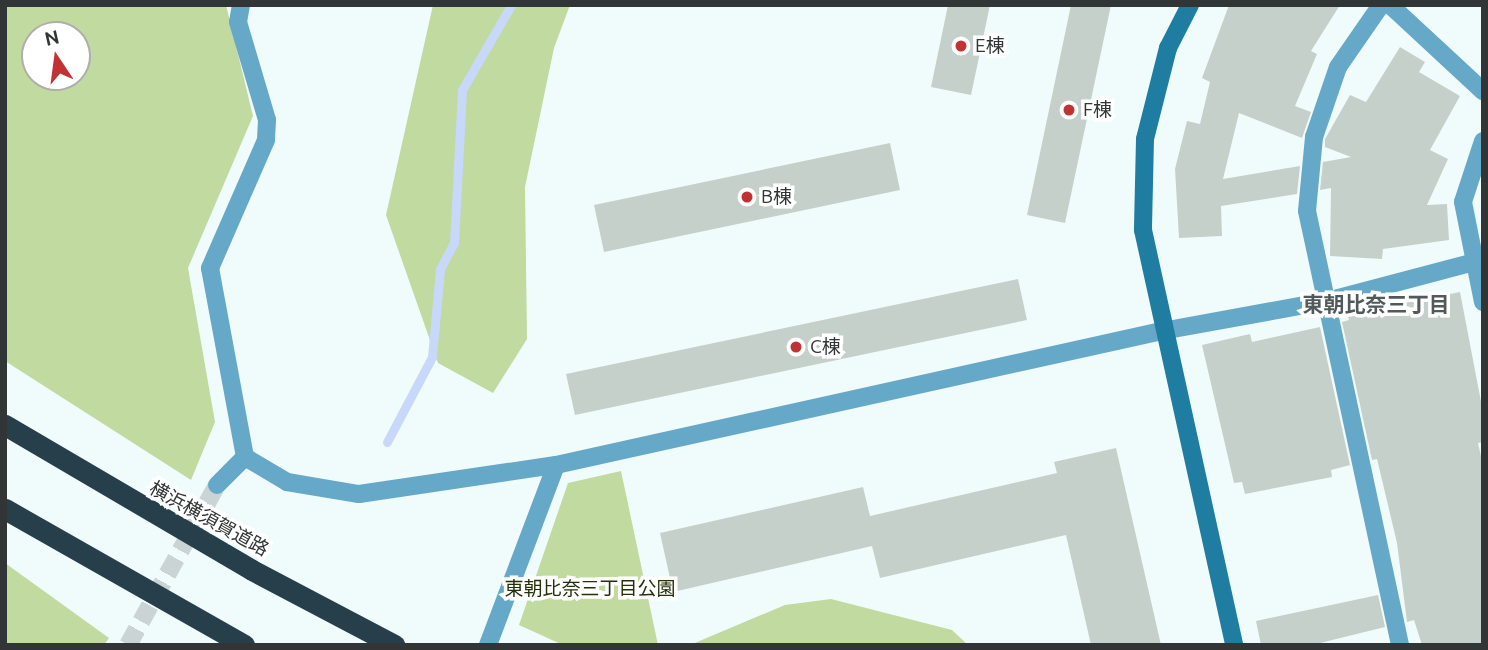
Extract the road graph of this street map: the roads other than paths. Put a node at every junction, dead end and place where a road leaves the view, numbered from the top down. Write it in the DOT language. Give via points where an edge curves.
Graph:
graph roads {
  1 [pos="241,5"];
  2 [pos="1190,5"];
  3 [pos="1381,5"];
  4 [pos="1390,5"];
  5 [pos="1483,91"];
  6 [pos="1483,141"];
  7 [pos="1475,262"];
  8 [pos="1327,301"];
  9 [pos="1483,302"];
  10 [pos="1162,331"];
  11 [pos="5,425"];
  12 [pos="245,457"];
  13 [pos="556,465"];
  14 [pos="217,485"];
  15 [pos="5,509"];
  16 [pos="491,639"];
  17 [pos="244,645"];
  18 [pos="394,645"];
  19 [pos="1234,645"];
  20 [pos="1400,645"];
  1 -- 12 [label="street" via="238,22 267,120 266,140 210,268"];
  2 -- 10 [label="street" via="1168,48 1145,139 1143,230"];
  3 -- 8 [label="street" via="1338,68 1314,137 1307,211"];
  4 -- 5 [label="street"];
  6 -- 7 [label="street" via="1463,202"];
  7 -- 8 [label="street"];
  7 -- 9 [label="street"];
  8 -- 10 [label="street"];
  8 -- 20 [label="street"];
  10 -- 13 [label="street"];
  10 -- 19 [label="street"];
  11 -- 18 [label="highway, 横浜横須賀道路" via="252,570"];
  12 -- 13 [label="street" via="287,482 359,494"];
  12 -- 14 [label="street"];
  13 -- 16 [label="street"];
  15 -- 17 [label="highway"];
}
